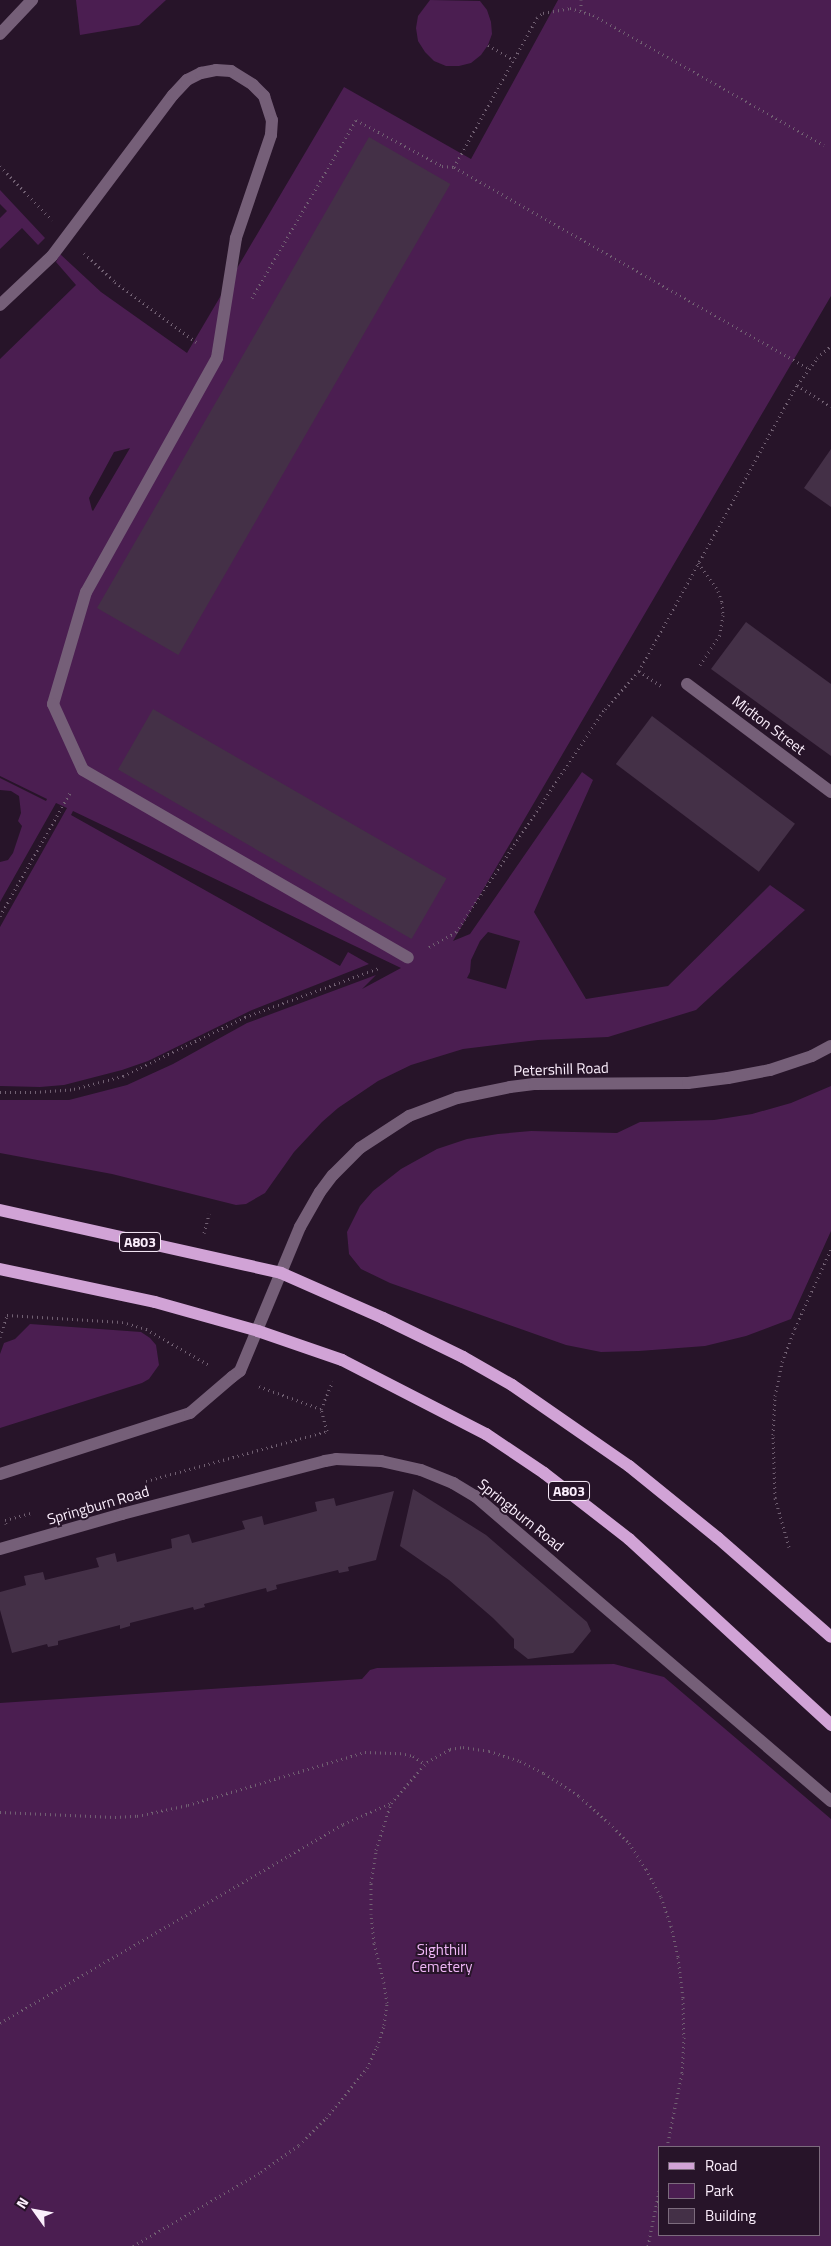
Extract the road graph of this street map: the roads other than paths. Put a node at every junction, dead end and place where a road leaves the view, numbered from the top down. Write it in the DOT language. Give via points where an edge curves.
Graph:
graph roads {
  1 [pos="32,0"];
  2 [pos="0,34"];
  3 [pos="0,305"];
  4 [pos="688,684"];
  5 [pos="831,792"];
  6 [pos="408,958"];
  7 [pos="831,1046"];
  8 [pos="0,1210"];
  9 [pos="0,1268"];
  10 [pos="281,1273"];
  11 [pos="258,1331"];
  12 [pos="0,1474"];
  13 [pos="6,1548"];
  14 [pos="831,1637"];
  15 [pos="831,1725"];
  16 [pos="831,1801"];
  1 -- 2 [label="street"];
  3 -- 6 [label="street" via="52,256 187,80 201,73 231,71 264,96 272,120 271,135 236,238 217,358 86,592 53,704 83,770"];
  4 -- 5 [label="street, Midton Street"];
  7 -- 10 [label="street, Petershill Road" via="770,1070 728,1078 660,1084 534,1084 484,1091 423,1110 376,1136 333,1175 308,1210"];
  8 -- 10 [label="main road, A803"];
  9 -- 11 [label="main road, A803" via="126,1295"];
  10 -- 11 [label="street"];
  10 -- 14 [label="main road, A803" via="424,1337 512,1385 674,1502"];
  11 -- 12 [label="street" via="240,1371 190,1413"];
  11 -- 15 [label="main road, A803" via="342,1360 419,1398 514,1452 629,1539"];
  13 -- 16 [label="street, Springburn Road" via="325,1461 381,1461 421,1470 475,1496"];
}
